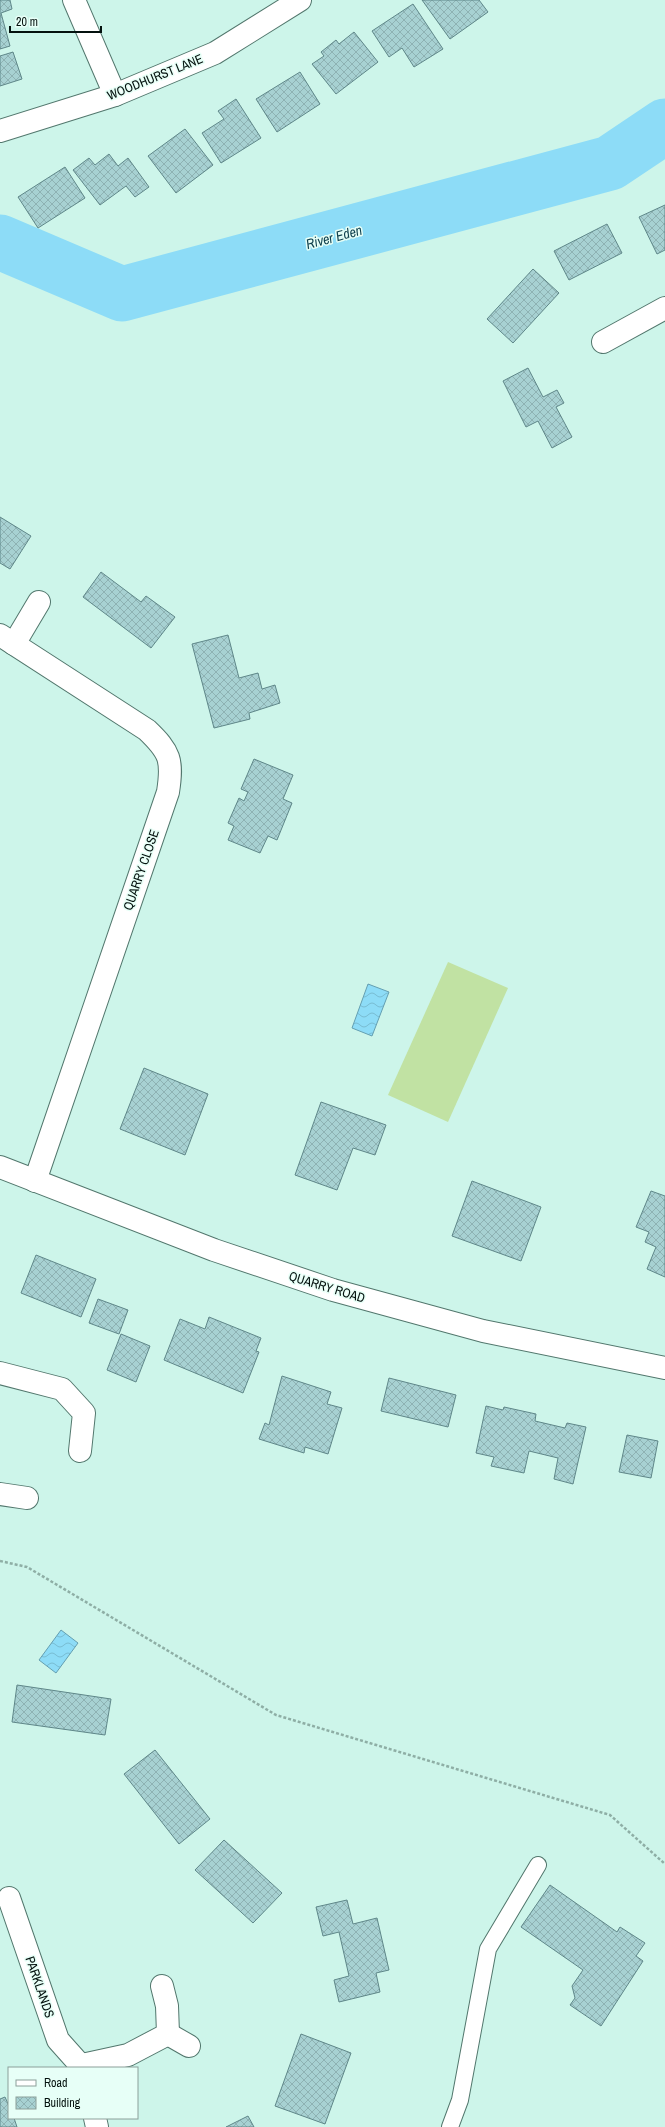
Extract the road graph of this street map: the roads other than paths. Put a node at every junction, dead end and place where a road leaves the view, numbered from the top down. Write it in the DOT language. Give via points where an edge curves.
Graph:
graph roads {
  1 [pos="74,0"];
  2 [pos="300,0"];
  3 [pos="115,95"];
  4 [pos="0,131"];
  5 [pos="665,308"];
  6 [pos="603,342"];
  7 [pos="39,602"];
  8 [pos="7,640"];
  9 [pos="0,1167"];
  10 [pos="35,1181"];
  11 [pos="665,1368"];
  12 [pos="0,1373"];
  13 [pos="80,1451"];
  14 [pos="0,1494"];
  15 [pos="27,1498"];
  16 [pos="538,1865"];
  17 [pos="9,1898"];
  18 [pos="162,1986"];
  19 [pos="168,2034"];
  20 [pos="189,2046"];
  21 [pos="83,2067"];
  22 [pos="450,2127"];
  1 -- 3 [label="street"];
  2 -- 3 [label="street, WOODHURST LANE" via="216,53"];
  3 -- 4 [label="street, WOODHURST LANE"];
  5 -- 6 [label="street"];
  7 -- 8 [label="street"];
  8 -- 10 [label="street, QUARRY CLOSE" via="147,730 163,745 172,769 168,792"];
  9 -- 10 [label="street, QUARRY ROAD"];
  10 -- 11 [label="street, QUARRY ROAD" via="214,1250 333,1290 483,1331"];
  12 -- 13 [label="street" via="62,1389 84,1413"];
  14 -- 15 [label="street"];
  16 -- 22 [label="lane" via="488,1948 460,2100"];
  17 -- 21 [label="street, PARKLANDS" via="58,2040"];
  18 -- 19 [label="street" via="167,2006"];
  19 -- 20 [label="street"];
  19 -- 21 [label="street" via="128,2055"];
}
